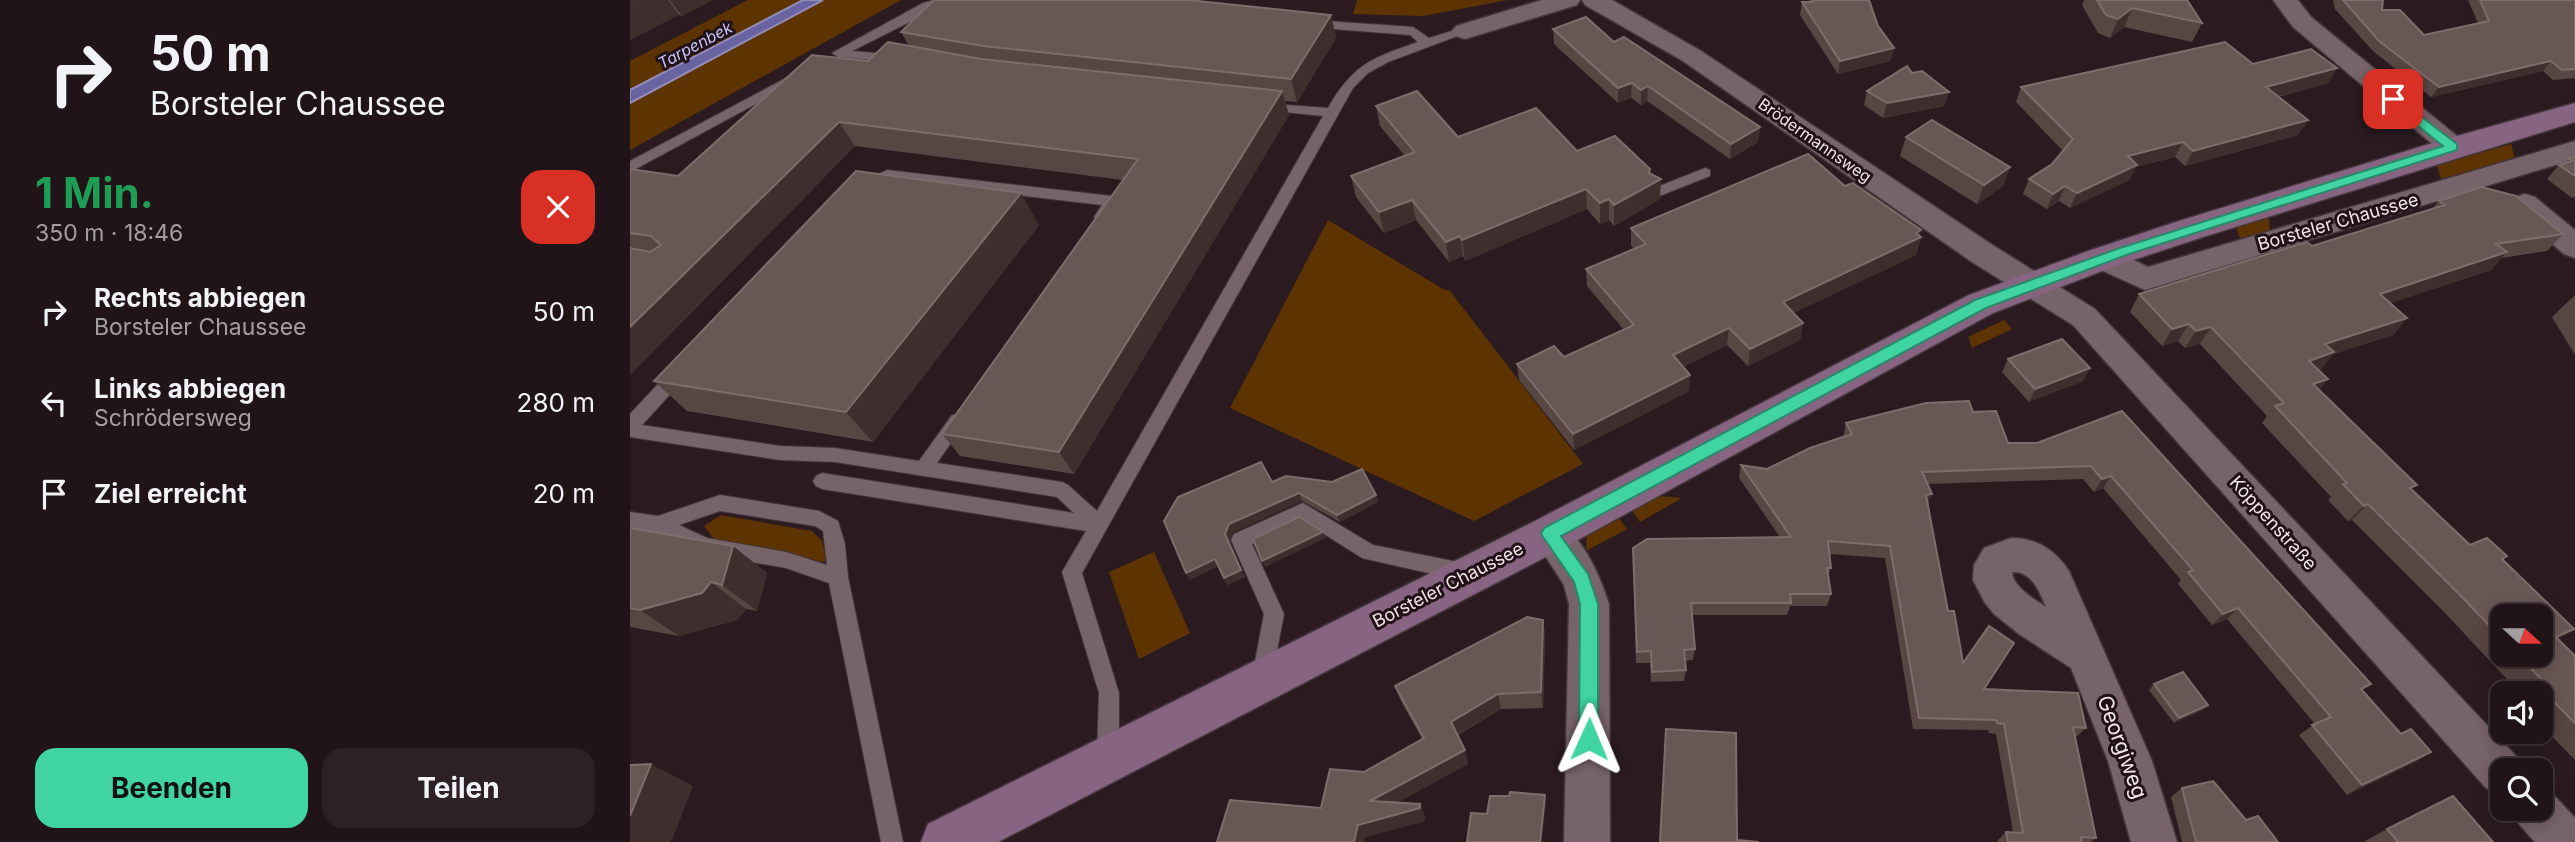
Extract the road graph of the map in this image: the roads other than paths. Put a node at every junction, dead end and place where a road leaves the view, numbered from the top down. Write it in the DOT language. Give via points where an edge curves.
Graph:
graph roads {
  1 [pos="947,0"];
  2 [pos="1568,0"];
  3 [pos="1594,0"];
  4 [pos="2285,0"];
  5 [pos="1298,23"];
  6 [pos="1465,31"];
  7 [pos="1427,43"];
  8 [pos="826,60"];
  9 [pos="906,60"];
  10 [pos="1250,104"];
  11 [pos="2575,112"];
  12 [pos="1331,113"];
  13 [pos="2453,147"];
  14 [pos="2575,150"];
  15 [pos="630,167"];
  16 [pos="1705,173"];
  17 [pos="2493,176"];
  18 [pos="855,186"];
  19 [pos="1657,192"];
  20 [pos="1088,235"];
  21 [pos="2575,247"];
  22 [pos="2102,258"];
  23 [pos="2034,284"];
  24 [pos="686,366"];
  25 [pos="971,402"];
  26 [pos="630,428"];
  27 [pos="924,468"];
  28 [pos="822,481"];
  29 [pos="630,520"];
  30 [pos="658,524"];
  31 [pos="1099,525"];
  32 [pos="1550,534"];
  33 [pos="1469,574"];
  34 [pos="838,577"];
  35 [pos="2085,654"];
  36 [pos="1261,680"];
  37 [pos="1108,757"];
  38 [pos="2490,760"];
  39 [pos="2547,821"];
  40 [pos="892,842"];
  41 [pos="946,842"];
  42 [pos="1587,842"];
  43 [pos="2154,842"];
  44 [pos="2566,842"];
  1 -- 8 [label="lane"];
  2 -- 6 [label="street"];
  3 -- 23 [label="street, Brödermannsweg" via="1692,56"];
  4 -- 13 [label="street" via="2302,22"];
  5 -- 7 [label="lane" via="1413,31"];
  6 -- 7 [label="lane"];
  7 -- 12 [label="lane" via="1372,63 1356,75"];
  8 -- 9 [label="lane"];
  8 -- 15 [label="lane"];
  10 -- 12 [label="lane"];
  11 -- 13 [label="main road, Borsteler Chaussee"];
  12 -- 31 [label="lane"];
  13 -- 22 [label="main road, Borsteler Chaussee"];
  14 -- 17 [label="street, Borsteler Chaussee"];
  16 -- 19 [label="lane"];
  17 -- 21 [label="street"];
  17 -- 22 [label="street, Borsteler Chaussee" via="2146,279"];
  18 -- 20 [label="lane" via="887,175 1112,201"];
  22 -- 23 [label="main road, Borsteler Chaussee"];
  23 -- 32 [label="main road, Borsteler Chaussee" via="1980,304 1918,336"];
  23 -- 38 [label="street, Köppenstraße" via="2084,317"];
  24 -- 26 [label="lane"];
  25 -- 27 [label="lane"];
  26 -- 27 [label="lane" via="780,453 835,455"];
  27 -- 31 [label="lane" via="1062,490"];
  28 -- 31 [label="lane"];
  29 -- 30 [label="lane"];
  30 -- 34 [label="lane" via="705,546 786,560"];
  30 -- 34 [label="lane" via="720,503 819,519 831,527"];
  31 -- 37 [label="lane" via="1072,572 1109,693"];
  32 -- 33 [label="main road, Borsteler Chaussee"];
  32 -- 42 [label="street" via="1582,579 1589,604"];
  33 -- 36 [label="main road, Borsteler Chaussee"];
  33 -- 36 [label="lane" via="1369,552 1303,511 1241,540 1274,614"];
  34 -- 40 [label="lane"];
  35 -- 43 [label="street, Georgiweg" via="2130,761"];
  36 -- 37 [label="main road, Borsteler Chaussee"];
  37 -- 41 [label="main road, Borsteler Chaussee"];
  39 -- 44 [label="street"];
}
